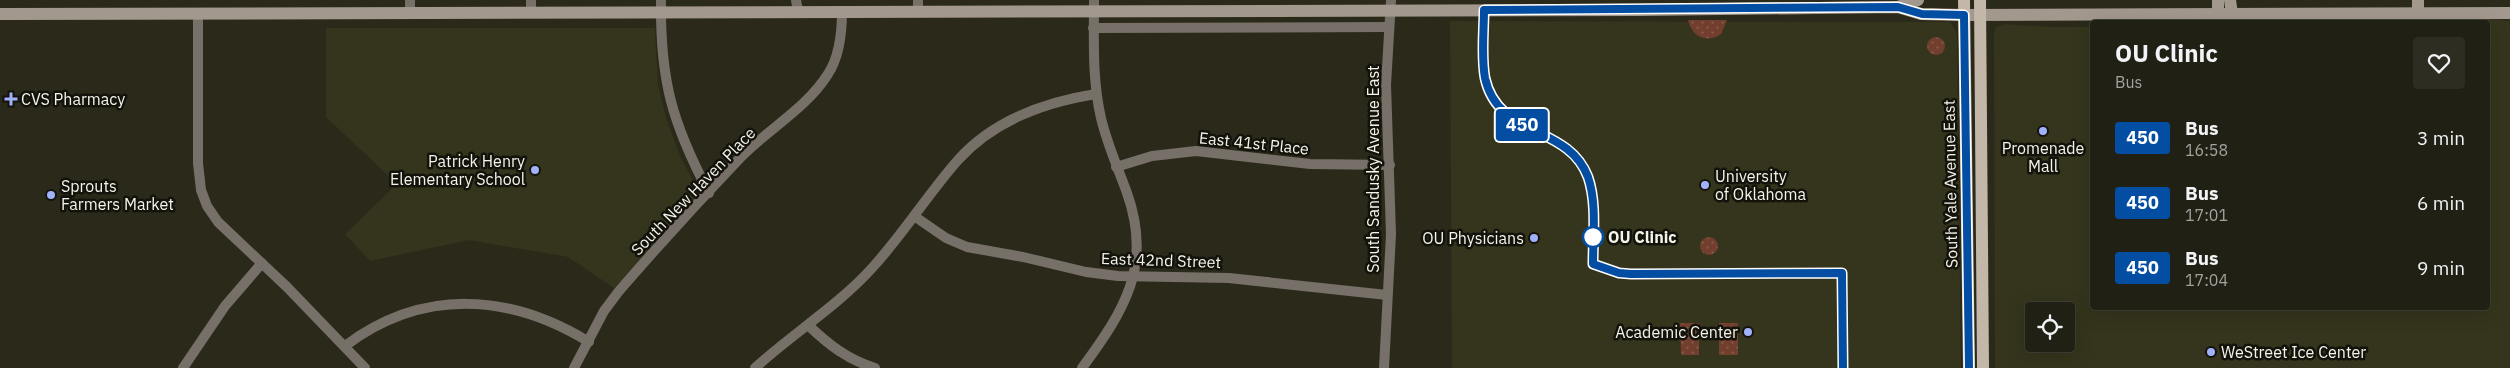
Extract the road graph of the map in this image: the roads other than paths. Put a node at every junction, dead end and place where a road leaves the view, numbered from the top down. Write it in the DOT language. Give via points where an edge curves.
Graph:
graph roads {
  1 [pos="1918,0"];
  2 [pos="1964,0"];
  3 [pos="1980,0"];
  4 [pos="2218,0"];
  5 [pos="2230,0"];
  6 [pos="1094,5"];
  7 [pos="1271,5"];
  8 [pos="1390,5"];
  9 [pos="1509,5"];
  10 [pos="1639,5"];
  11 [pos="1767,5"];
  12 [pos="410,6"];
  13 [pos="531,6"];
  14 [pos="660,6"];
  15 [pos="797,6"];
  16 [pos="918,6"];
  17 [pos="1898,7"];
  18 [pos="2418,7"];
  19 [pos="842,11"];
  20 [pos="2510,12"];
  21 [pos="0,14"];
  22 [pos="198,14"];
  23 [pos="2218,14"];
  24 [pos="2232,14"];
  25 [pos="1964,15"];
  26 [pos="1980,15"];
  27 [pos="1388,27"];
  28 [pos="1093,28"];
  29 [pos="1096,94"];
  30 [pos="1390,165"];
  31 [pos="1116,167"];
  32 [pos="709,193"];
  33 [pos="1968,212"];
  34 [pos="914,216"];
  35 [pos="1982,233"];
  36 [pos="262,263"];
  37 [pos="1134,276"];
  38 [pos="1387,295"];
  39 [pos="809,326"];
  40 [pos="588,342"];
  41 [pos="345,346"];
  42 [pos="183,368"];
  43 [pos="365,368"];
  44 [pos="574,368"];
  45 [pos="755,368"];
  46 [pos="875,368"];
  47 [pos="1082,368"];
  48 [pos="1384,368"];
  49 [pos="1969,368"];
  50 [pos="1983,368"];
  1 -- 17 [label="main road"];
  2 -- 25 [label="main road, South Yale Avenue East"];
  3 -- 26 [label="main road, South Yale Avenue East"];
  4 -- 23 [label="main road"];
  5 -- 24 [label="main road"];
  6 -- 7 [label="main road"];
  6 -- 16 [label="main road"];
  6 -- 28 [label="street"];
  7 -- 8 [label="main road"];
  8 -- 9 [label="main road"];
  8 -- 27 [label="street, South Sandusky Avenue East"];
  9 -- 10 [label="main road"];
  10 -- 11 [label="main road"];
  11 -- 17 [label="main road"];
  12 -- 13 [label="main road"];
  12 -- 22 [label="main road"];
  13 -- 14 [label="main road"];
  14 -- 15 [label="main road"];
  14 -- 32 [label="street" via="666,87 687,151"];
  15 -- 19 [label="main road"];
  16 -- 19 [label="main road"];
  17 -- 25 [label="main road" via="1922,14"];
  18 -- 20 [label="main road"];
  18 -- 24 [label="main road"];
  19 -- 32 [label="street, South New Haven Place" via="840,41 829,72 803,104 741,157"];
  21 -- 22 [label="main road"];
  22 -- 36 [label="street" via="198,163 201,190 218,222"];
  23 -- 24 [label="main road"];
  23 -- 26 [label="main road"];
  25 -- 26 [label="main road"];
  25 -- 33 [label="main road, South Yale Avenue East"];
  26 -- 35 [label="main road, South Yale Avenue East"];
  27 -- 28 [label="street"];
  27 -- 30 [label="street, South Sandusky Avenue East" via="1386,85"];
  28 -- 29 [label="street"];
  29 -- 31 [label="street"];
  29 -- 34 [label="street" via="1061,100 1013,118 994,129 959,158"];
  30 -- 31 [label="street, East 41st Place" via="1310,164 1196,151 1152,156"];
  30 -- 38 [label="street, South Sandusky Avenue East" via="1391,234"];
  31 -- 37 [label="street" via="1135,225"];
  32 -- 40 [label="street, South New Haven Place" via="619,291"];
  33 -- 35 [label="main road"];
  33 -- 49 [label="main road, South Yale Avenue East"];
  34 -- 37 [label="street, East 42nd Street" via="946,238 967,247 1086,272"];
  34 -- 39 [label="street" via="874,266"];
  35 -- 50 [label="main road, South Yale Avenue East"];
  36 -- 41 [label="street"];
  36 -- 42 [label="street" via="225,306"];
  37 -- 38 [label="street, East 42nd Street" via="1229,278"];
  37 -- 47 [label="street" via="1113,326"];
  38 -- 48 [label="street, South Sandusky Avenue East"];
  39 -- 45 [label="street" via="775,349"];
  39 -- 46 [label="street" via="846,356"];
  40 -- 41 [label="street" via="530,313 493,305 461,303 423,308 388,319"];
  40 -- 44 [label="street, South New Haven Place"];
  41 -- 43 [label="street"];
}
